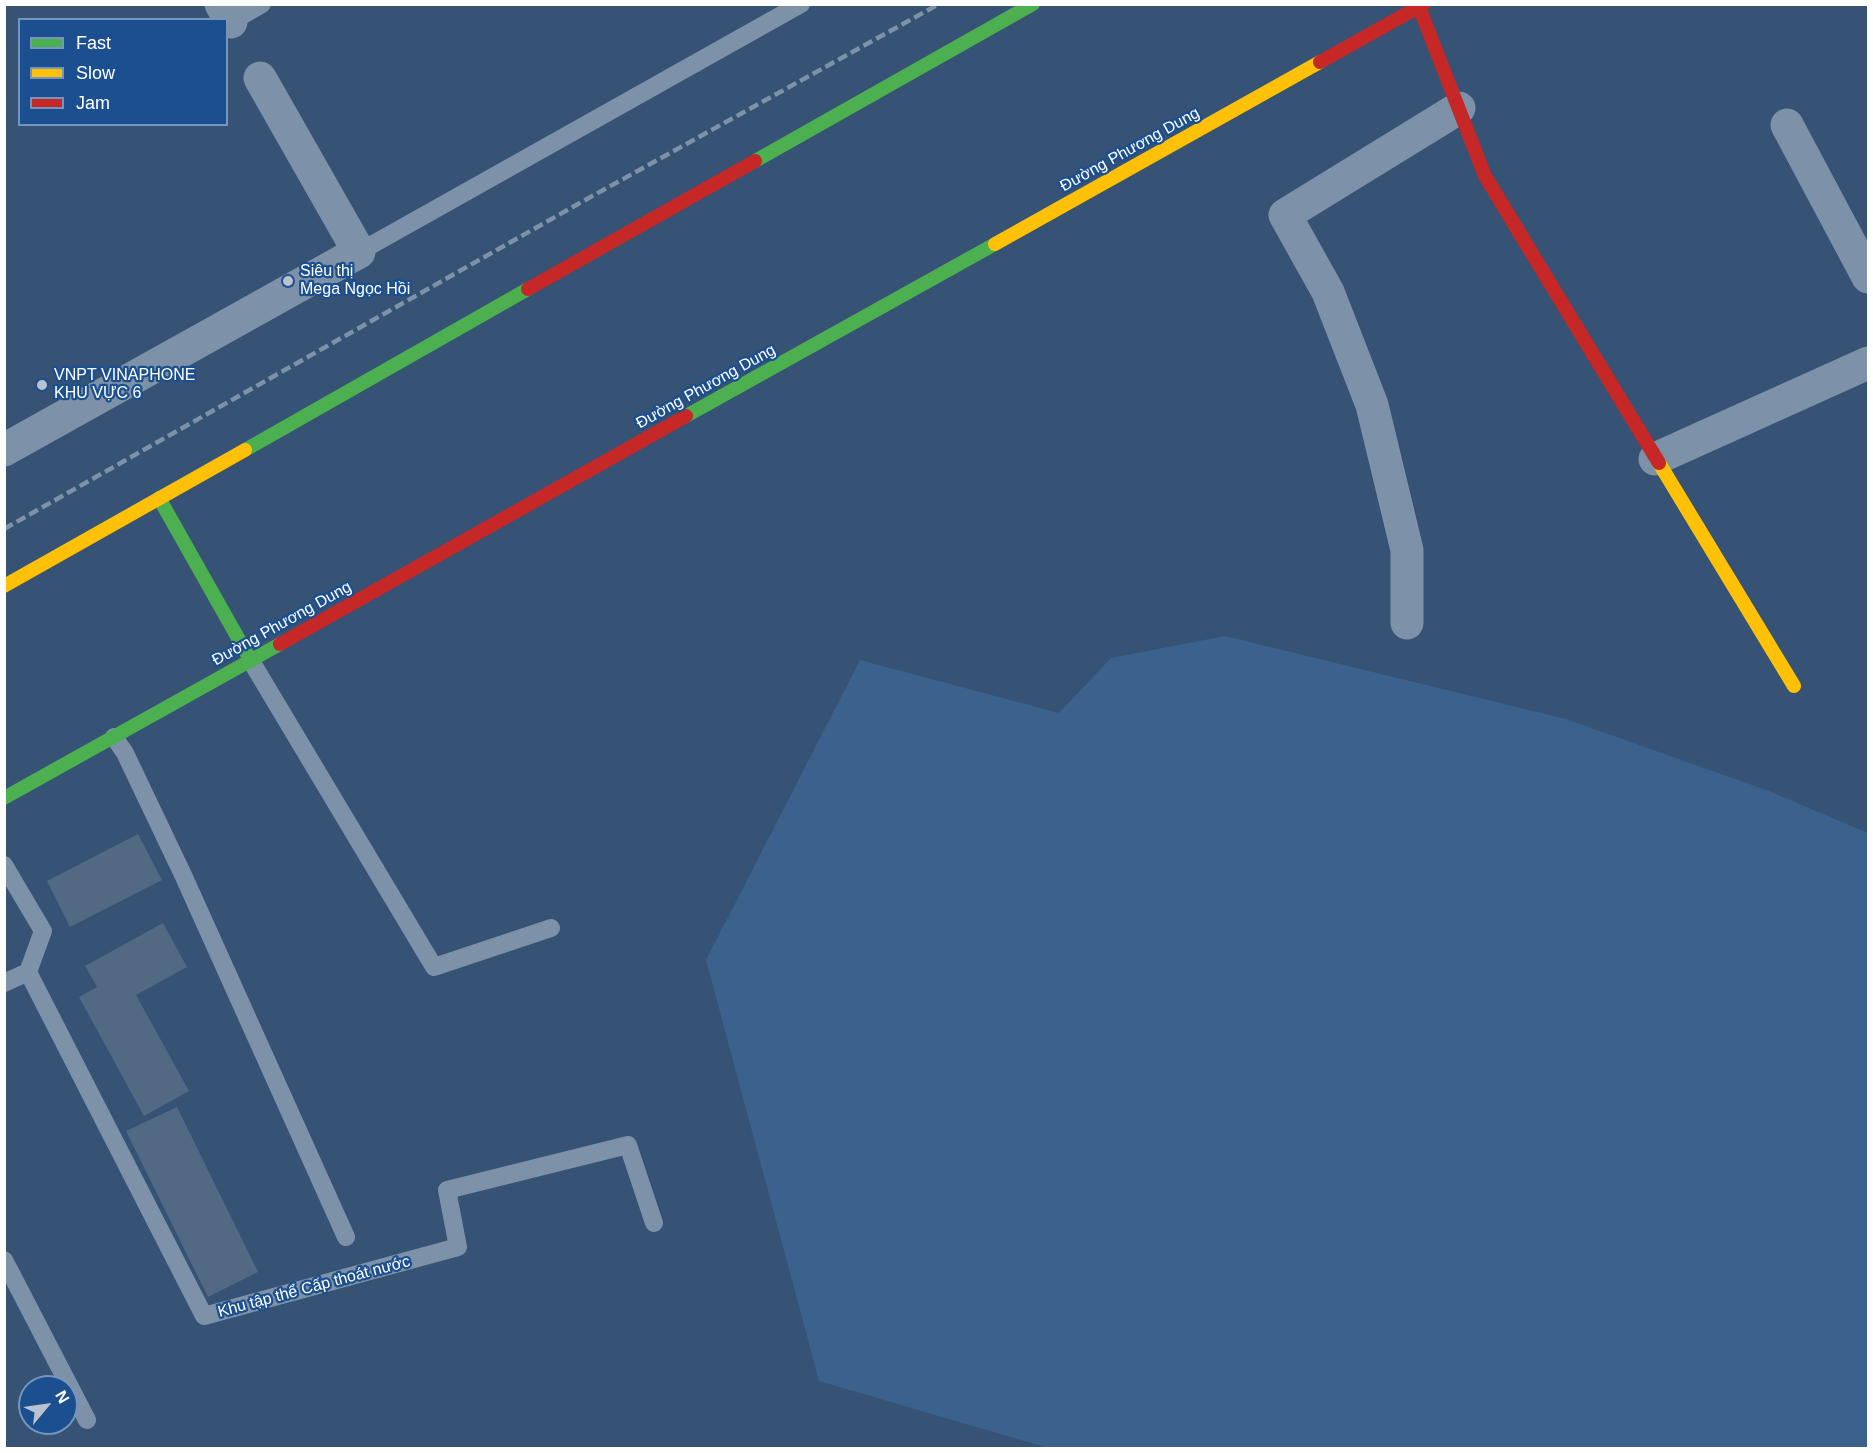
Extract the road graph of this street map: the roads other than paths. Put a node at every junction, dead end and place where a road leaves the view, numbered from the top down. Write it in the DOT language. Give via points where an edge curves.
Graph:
graph roads {
  1 [pos="262,4"];
  2 [pos="801,4"];
  3 [pos="1034,4"];
  4 [pos="1420,5"];
  5 [pos="226,13"];
  6 [pos="260,78"];
  7 [pos="1459,108"];
  8 [pos="1787,125"];
  9 [pos="359,252"];
  10 [pos="1869,277"];
  11 [pos="1869,363"];
  12 [pos="4,450"];
  13 [pos="1655,459"];
  14 [pos="159,498"];
  15 [pos="4,586"];
  16 [pos="1407,622"];
  17 [pos="251,661"];
  18 [pos="1794,686"];
  19 [pos="114,737"];
  20 [pos="4,798"];
  21 [pos="4,865"];
  22 [pos="551,928"];
  23 [pos="28,972"];
  24 [pos="4,983"];
  25 [pos="654,1223"];
  26 [pos="346,1237"];
  27 [pos="4,1260"];
  28 [pos="87,1420"];
  1 -- 5 [label="lane"];
  2 -- 9 [label="lane"];
  3 -- 14 [label="main road"];
  4 -- 7 [label="main road"];
  4 -- 17 [label="main road, Đường Phương Dung"];
  6 -- 9 [label="street"];
  7 -- 13 [label="main road" via="1485,176"];
  7 -- 16 [label="street" via="1285,215 1328,292 1371,405 1407,550"];
  8 -- 10 [label="street"];
  9 -- 12 [label="street"];
  11 -- 13 [label="street"];
  13 -- 18 [label="main road"];
  14 -- 15 [label="main road"];
  14 -- 17 [label="main road"];
  17 -- 19 [label="main road, Đường Phương Dung"];
  17 -- 22 [label="lane" via="434,968"];
  19 -- 20 [label="main road, Đường Phương Dung"];
  19 -- 26 [label="lane" via="184,877"];
  21 -- 23 [label="lane" via="43,931"];
  23 -- 24 [label="lane"];
  23 -- 25 [label="lane, Khu tập thể Cấp thoát nước" via="204,1317 458,1247 447,1190 628,1145"];
  27 -- 28 [label="lane"];
}
